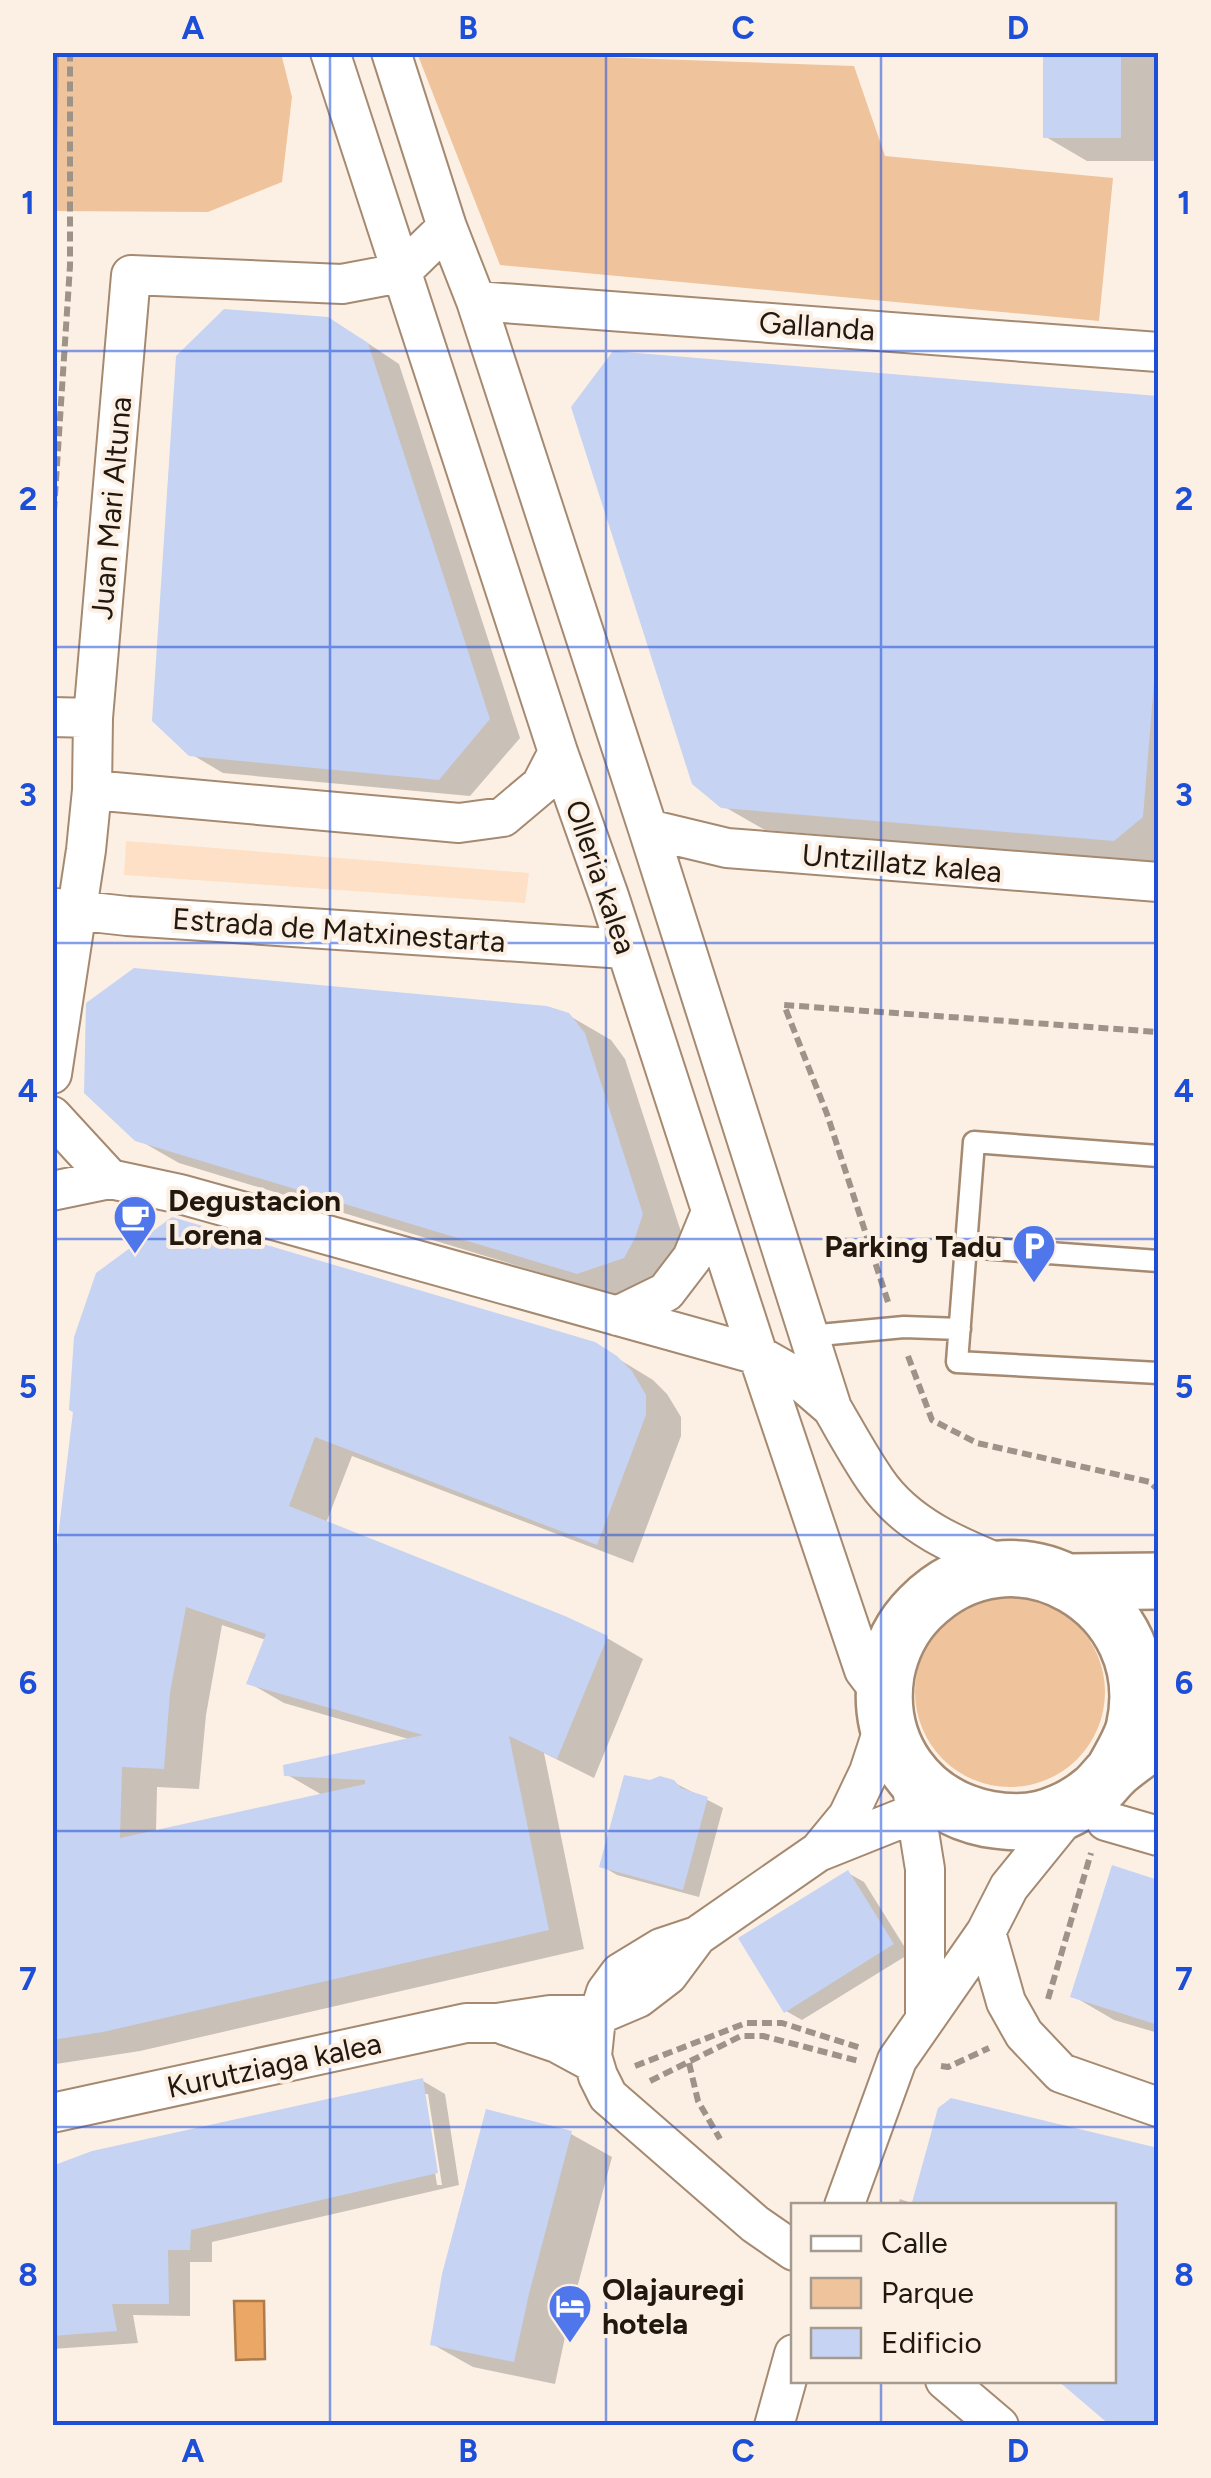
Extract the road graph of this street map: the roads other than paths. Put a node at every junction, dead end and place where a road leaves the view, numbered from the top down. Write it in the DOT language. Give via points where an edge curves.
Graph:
graph roads {
  1 [pos="330,52"];
  2 [pos="391,52"];
  3 [pos="447,227"];
  4 [pos="400,273"];
  5 [pos="476,300"];
  6 [pos="1158,352"];
  7 [pos="52,717"];
  8 [pos="94,718"];
  9 [pos="558,752"];
  10 [pos="92,790"];
  11 [pos="648,829"];
  12 [pos="1158,882"];
  13 [pos="66,909"];
  14 [pos="625,949"];
  15 [pos="52,1074"];
  16 [pos="52,1116"];
  17 [pos="1158,1156"];
  18 [pos="110,1179"];
  19 [pos="52,1192"];
  20 [pos="711,1212"];
  21 [pos="966,1247"];
  22 [pos="1158,1262"];
  23 [pos="618,1316"];
  24 [pos="960,1329"];
  25 [pos="809,1336"];
  26 [pos="758,1355"];
  27 [pos="1158,1373"];
  28 [pos="832,1408"];
  29 [pos="1010,1568"];
  30 [pos="1158,1581"];
  31 [pos="1069,1582"];
  32 [pos="884,1707"];
  33 [pos="1158,1738"];
  34 [pos="923,1796"];
  35 [pos="1098,1799"];
  36 [pos="1158,1836"];
  37 [pos="818,1852"];
  38 [pos="986,1932"];
  39 [pos="598,2015"];
  40 [pos="925,2019"];
  41 [pos="497,2023"];
  42 [pos="594,2063"];
  43 [pos="1158,2106"];
  44 [pos="52,2113"];
  45 [pos="845,2203"];
  46 [pos="791,2250"];
  47 [pos="791,2365"];
  48 [pos="949,2383"];
  49 [pos="774,2426"];
  50 [pos="1000,2426"];
  1 -- 4 [label="street, Olleria kalea"];
  2 -- 3 [label="street, Olleria kalea"];
  3 -- 4 [label="street"];
  3 -- 5 [label="street, Olleria kalea"];
  4 -- 8 [label="street, Juan Mari Altuna" via="342,284 131,275"];
  4 -- 9 [label="street, Olleria kalea"];
  5 -- 6 [label="street, Gallanda"];
  5 -- 11 [label="street, Olleria kalea"];
  7 -- 8 [label="street"];
  8 -- 10 [label="street, Juan Mari Altuna"];
  9 -- 10 [label="street" via="541,786 503,816 459,822"];
  9 -- 14 [label="street, Olleria kalea"];
  10 -- 13 [label="street, Juan Mari Altuna"];
  11 -- 12 [label="street, Untzillatz kalea" via="727,848"];
  11 -- 25 [label="street, Olleria kalea"];
  13 -- 14 [label="street, Estrada de Matxinestarta"];
  13 -- 15 [label="street, Juan Mari Altuna"];
  14 -- 20 [label="street, Olleria kalea"];
  16 -- 18 [label="street"];
  17 -- 21 [label="lane" via="974,1142"];
  18 -- 19 [label="street"];
  18 -- 23 [label="street"];
  20 -- 23 [label="street" via="692,1258 666,1292"];
  20 -- 26 [label="street, Olleria kalea"];
  21 -- 22 [label="lane"];
  21 -- 24 [label="lane"];
  23 -- 26 [label="street"];
  24 -- 25 [label="lane"];
  24 -- 27 [label="lane" via="958,1362"];
  25 -- 28 [label="street, Olleria kalea"];
  26 -- 28 [label="street"];
  26 -- 32 [label="street, Olleria kalea" via="864,1670"];
  28 -- 29 [label="street, Olleria kalea" via="878,1484 908,1516 954,1546"];
  29 -- 31 [label="main road"];
  29 -- 32 [label="main road" via="971,1574 935,1592 907,1621 889,1656"];
  30 -- 31 [label="main road"];
  31 -- 35 [label="main road" via="1104,1608 1128,1645 1138,1688 1134,1731"];
  32 -- 34 [label="main road" via="900,1759"];
  32 -- 37 [label="street, Kurutziaga kalea" via="868,1772 848,1816"];
  33 -- 35 [label="main road"];
  34 -- 35 [label="main road" via="1004,1822 1040,1820"];
  34 -- 37 [label="street, Kurutziaga kalea"];
  34 -- 40 [label="street"];
  35 -- 36 [label="street"];
  35 -- 38 [label="street" via="1010,1887"];
  37 -- 39 [label="street, Kurutziaga kalea" via="697,1936 668,1975 638,1998"];
  38 -- 40 [label="street"];
  38 -- 43 [label="street" via="1006,2002 1061,2073"];
  39 -- 41 [label="street, Kurutziaga kalea"];
  39 -- 42 [label="street"];
  40 -- 45 [label="street" via="882,2062"];
  41 -- 42 [label="street, Kurutziaga kalea"];
  41 -- 44 [label="street, Kurutziaga kalea" via="466,2024"];
  42 -- 46 [label="street" via="608,2096"];
  47 -- 49 [label="street"];
  48 -- 50 [label="street"];
}
